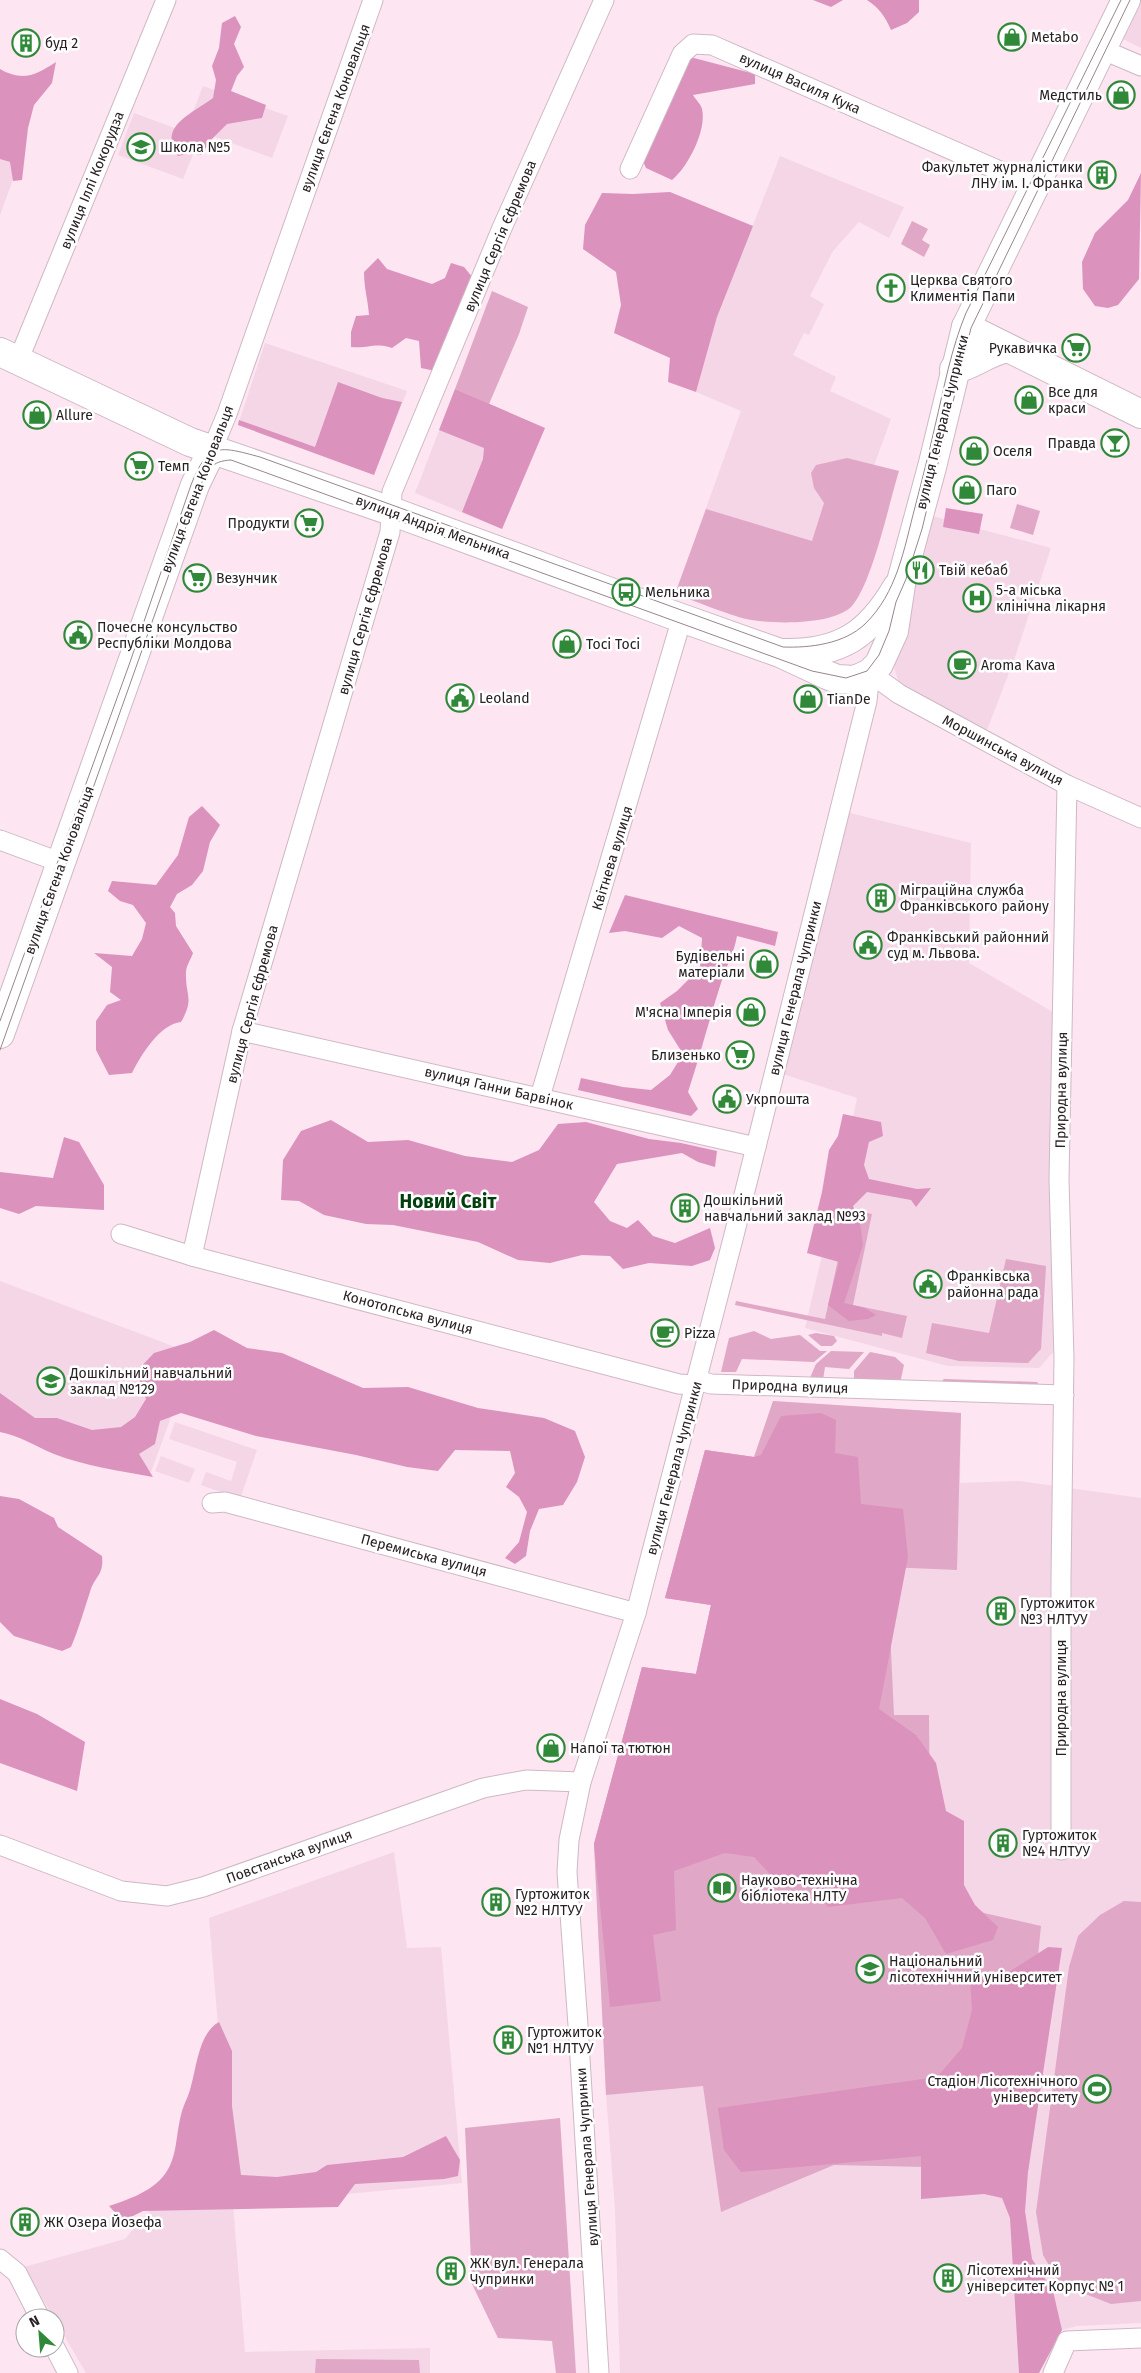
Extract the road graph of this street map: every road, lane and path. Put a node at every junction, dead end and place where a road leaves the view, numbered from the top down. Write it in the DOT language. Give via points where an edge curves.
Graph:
graph roads {
  1 [pos="166,0"];
  2 [pos="374,0"];
  3 [pos="604,0"];
  4 [pos="1126,0"];
  5 [pos="1101,49"];
  6 [pos="1141,66"];
  7 [pos="630,169"];
  8 [pos="1034,186"];
  9 [pos="966,326"];
  10 [pos="1007,348"];
  11 [pos="9,356"];
  12 [pos="954,369"];
  13 [pos="1141,414"];
  14 [pos="212,450"];
  15 [pos="391,511"];
  16 [pos="902,578"];
  17 [pos="682,618"];
  18 [pos="825,650"];
  19 [pos="780,653"];
  20 [pos="870,673"];
  21 [pos="1067,785"];
  22 [pos="1141,818"];
  23 [pos="0,840"];
  24 [pos="62,863"];
  25 [pos="242,1031"];
  26 [pos="0,1034"];
  27 [pos="540,1097"];
  28 [pos="756,1147"];
  29 [pos="121,1234"];
  30 [pos="192,1256"];
  31 [pos="696,1383"];
  32 [pos="1064,1395"];
  33 [pos="212,1503"];
  34 [pos="636,1613"];
  35 [pos="581,1782"];
  36 [pos="0,1845"];
  37 [pos="1061,1850"];
  38 [pos="0,2259"];
  39 [pos="35,2308"];
  40 [pos="1141,2338"];
  41 [pos="60,2358"];
  42 [pos="68,2373"];
  43 [pos="598,2373"];
  44 [pos="1053,2373"];
  1 -- 11 [label="street, вулиця Іллі Кокорудза"];
  2 -- 14 [label="street, вулиця Євгена Коновальця"];
  3 -- 15 [label="street, вулиця Сергія Єфремова" via="487,264 392,492"];
  4 -- 5 [label="street, вулиця Генерала Чупринки"];
  5 -- 6 [label="street"];
  5 -- 8 [label="street, вулиця Генерала Чупринки"];
  7 -- 8 [label="street, вулиця Василя Кука" via="682,54 693,44 712,45"];
  8 -- 9 [label="street, вулиця Генерала Чупринки"];
  9 -- 10 [label="street"];
  9 -- 12 [label="street, вулиця Генерала Чупринки"];
  10 -- 12 [label="street" via="994,350"];
  10 -- 13 [label="street"];
  11 -- 14 [label="street, вулиця Андрія Мельника"];
  12 -- 16 [label="street, вулиця Генерала Чупринки"];
  14 -- 15 [label="street, вулиця Андрія Мельника"];
  14 -- 24 [label="street, вулиця Євгена Коновальця" via="195,486"];
  15 -- 17 [label="street, вулиця Андрія Мельника"];
  15 -- 25 [label="street, вулиця Сергія Єфремова" via="390,532"];
  16 -- 18 [label="street, вулиця Генерала Чупринки" via="875,620 856,635"];
  16 -- 20 [label="street, вулиця Генерала Чупринки" via="894,631 886,651"];
  17 -- 19 [label="street, вулиця Андрія Мельника"];
  17 -- 27 [label="street, Квітнева вулиця"];
  18 -- 19 [label="street, вулиця Генерала Чупринки"];
  18 -- 20 [label="street"];
  19 -- 20 [label="street, вулиця Андрія Мельника" via="837,679 855,680"];
  20 -- 21 [label="street, Моршинська вулиця" via="899,694"];
  20 -- 28 [label="street, вулиця Генерала Чупринки" via="867,701"];
  21 -- 22 [label="street, Моршинська вулиця"];
  21 -- 32 [label="street, Природна вулиця" via="1059,1179"];
  23 -- 24 [label="street"];
  24 -- 26 [label="street, вулиця Євгена Коновальця"];
  25 -- 27 [label="street, вулиця Ганни Барвінок"];
  25 -- 30 [label="street, вулиця Сергія Єфремова"];
  27 -- 28 [label="street, вулиця Ганни Барвінок"];
  28 -- 31 [label="street, вулиця Генерала Чупринки"];
  29 -- 30 [label="street, Конотопська вулиця"];
  30 -- 31 [label="street, Конотопська вулиця" via="679,1384"];
  31 -- 32 [label="street, Природна вулиця"];
  31 -- 34 [label="street, вулиця Генерала Чупринки"];
  32 -- 37 [label="street, Природна вулиця"];
  33 -- 34 [label="street, Перемиська вулиця" via="225,1502"];
  34 -- 35 [label="street, вулиця Генерала Чупринки"];
  35 -- 36 [label="street, Повстанська вулиця" via="526,1780 483,1788 204,1887 167,1896 121,1891"];
  35 -- 43 [label="street, вулиця Генерала Чупринки" via="569,1840 567,1872"];
  38 -- 39 [label="street" via="17,2273"];
  40 -- 44 [label="street" via="1067,2341"];
  41 -- 42 [label="street"];
}
